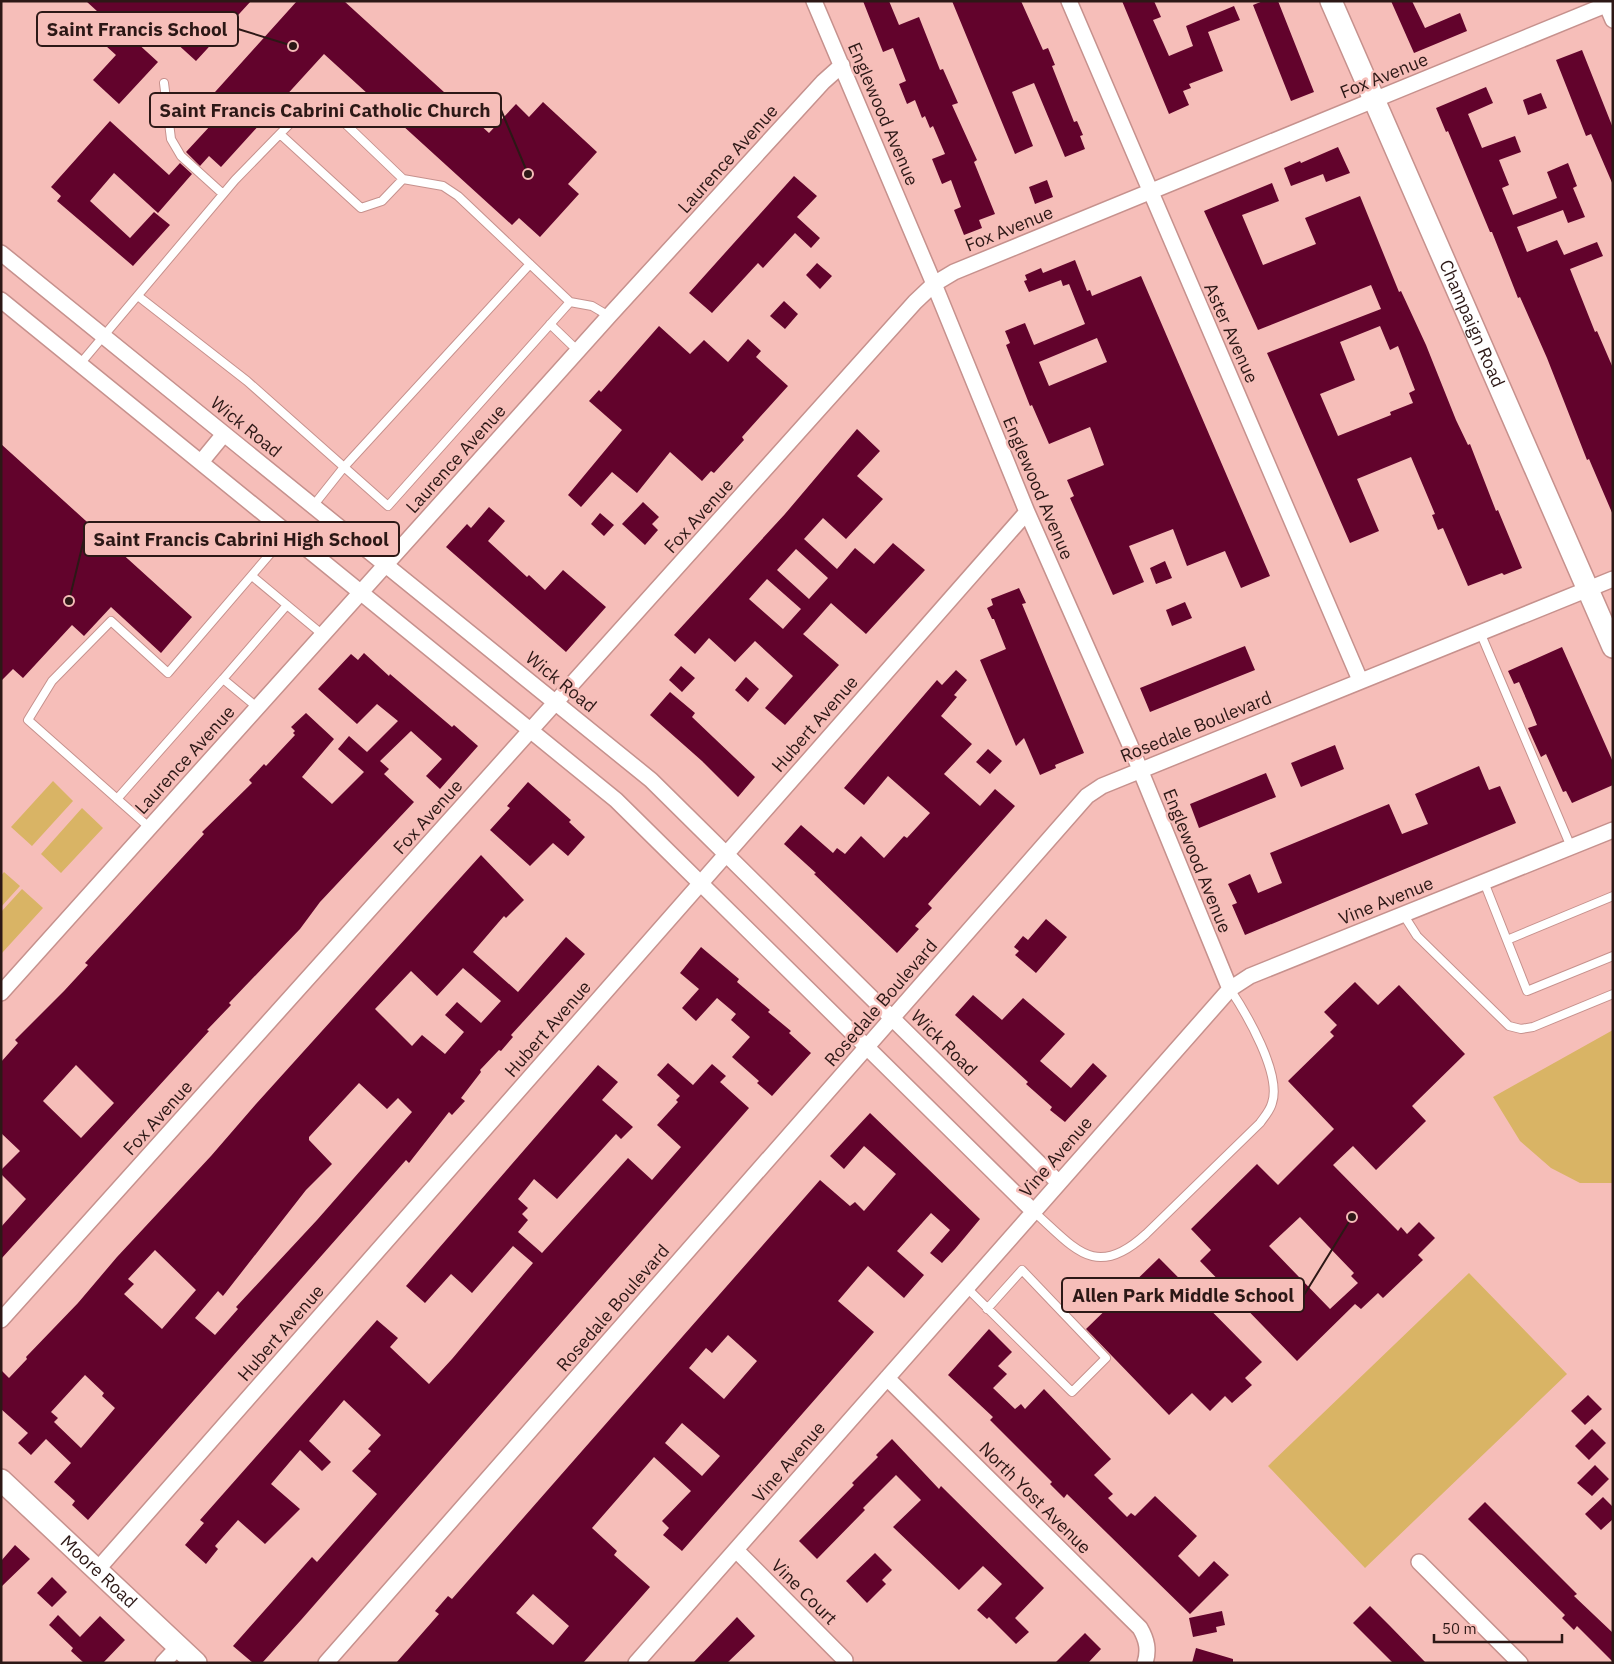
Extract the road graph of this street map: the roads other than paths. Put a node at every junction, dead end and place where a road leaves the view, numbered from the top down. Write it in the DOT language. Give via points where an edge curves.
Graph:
graph roads {
  1 [pos="814,1"];
  2 [pos="1069,1"];
  3 [pos="1331,1"];
  4 [pos="1608,2"];
  5 [pos="1613,20"];
  6 [pos="842,65"];
  7 [pos="164,83"];
  8 [pos="1373,100"];
  9 [pos="280,134"];
  10 [pos="403,179"];
  11 [pos="1149,192"];
  12 [pos="223,194"];
  13 [pos="1,253"];
  14 [pos="530,264"];
  15 [pos="934,284"];
  16 [pos="138,296"];
  17 [pos="1,300"];
  18 [pos="570,302"];
  19 [pos="609,316"];
  20 [pos="550,324"];
  21 [pos="104,336"];
  22 [pos="578,351"];
  23 [pos="80,364"];
  24 [pos="224,434"];
  25 [pos="201,462"];
  26 [pos="344,467"];
  27 [pos="313,506"];
  28 [pos="1027,512"];
  29 [pos="288,533"];
  30 [pos="386,565"];
  31 [pos="252,576"];
  32 [pos="1613,579"];
  33 [pos="1587,589"];
  34 [pos="361,593"];
  35 [pos="287,605"];
  36 [pos="1480,632"];
  37 [pos="323,635"];
  38 [pos="1613,647"];
  39 [pos="223,679"];
  40 [pos="1360,680"];
  41 [pos="557,702"];
  42 [pos="258,708"];
  43 [pos="531,731"];
  44 [pos="1140,770"];
  45 [pos="117,799"];
  46 [pos="150,828"];
  47 [pos="1613,830"];
  48 [pos="1571,847"];
  49 [pos="726,854"];
  50 [pos="1484,882"];
  51 [pos="701,884"];
  52 [pos="1613,896"];
  53 [pos="1403,914"];
  54 [pos="1507,940"];
  55 [pos="1613,956"];
  56 [pos="1230,988"];
  57 [pos="1,993"];
  58 [pos="1613,994"];
  59 [pos="892,1018"];
  60 [pos="867,1047"];
  61 [pos="1058,1182"];
  62 [pos="1033,1211"];
  63 [pos="966,1287"];
  64 [pos="987,1309"];
  65 [pos="1,1320"];
  66 [pos="887,1378"];
  67 [pos="2,1482"];
  68 [pos="736,1550"];
  69 [pos="1419,1562"];
  70 [pos="97,1570"];
  71 [pos="179,1646"];
  72 [pos="1146,1657"];
  73 [pos="845,1660"];
  74 [pos="163,1663"];
  75 [pos="196,1663"];
  76 [pos="326,1663"];
  77 [pos="636,1663"];
  78 [pos="1520,1663"];
  1 -- 6 [label="street, Englewood Avenue"];
  2 -- 11 [label="street, Aster Avenue"];
  3 -- 8 [label="street, Champaign Road"];
  4 -- 5 [label="street"];
  4 -- 8 [label="street, Fox Avenue"];
  6 -- 15 [label="street, Englewood Avenue"];
  6 -- 19 [label="street, Laurence Avenue"];
  7 -- 12 [label="lane" via="171,139 181,156"];
  8 -- 11 [label="street, Fox Avenue"];
  8 -- 33 [label="street, Champaign Road"];
  9 -- 10 [label="lane" via="361,208 382,201"];
  9 -- 10 [label="lane" via="310,103 320,102"];
  9 -- 12 [label="lane"];
  10 -- 14 [label="lane" via="443,186 458,196"];
  11 -- 15 [label="street, Fox Avenue" via="954,272"];
  11 -- 40 [label="street, Aster Avenue"];
  12 -- 16 [label="lane"];
  13 -- 21 [label="street, Wick Road"];
  14 -- 18 [label="lane"];
  14 -- 26 [label="lane"];
  15 -- 28 [label="street, Englewood Avenue"];
  15 -- 41 [label="street, Fox Avenue"];
  16 -- 21 [label="lane"];
  16 -- 26 [label="lane" via="247,381"];
  17 -- 23 [label="street"];
  18 -- 19 [label="lane" via="592,306"];
  18 -- 20 [label="lane"];
  19 -- 22 [label="street, Laurence Avenue"];
  20 -- 22 [label="lane"];
  20 -- 26 [label="lane" via="388,506"];
  21 -- 23 [label="lane"];
  21 -- 24 [label="street, Wick Road"];
  22 -- 30 [label="street, Laurence Avenue"];
  23 -- 25 [label="street"];
  24 -- 25 [label="street"];
  24 -- 27 [label="street, Wick Road"];
  25 -- 29 [label="street"];
  26 -- 27 [label="lane"];
  27 -- 30 [label="street, Wick Road"];
  28 -- 44 [label="street, Englewood Avenue"];
  28 -- 49 [label="street, Hubert Avenue"];
  29 -- 31 [label="lane"];
  29 -- 34 [label="street"];
  30 -- 34 [label="street, Laurence Avenue"];
  30 -- 41 [label="street, Wick Road"];
  31 -- 35 [label="lane"];
  31 -- 45 [label="lane" via="168,673 111,621 52,681 28,720"];
  32 -- 33 [label="street, Rosedale Boulevard"];
  33 -- 36 [label="street, Rosedale Boulevard"];
  33 -- 38 [label="street, Champaign Road"];
  34 -- 37 [label="street, Laurence Avenue"];
  34 -- 43 [label="street"];
  35 -- 37 [label="lane"];
  35 -- 39 [label="lane"];
  36 -- 40 [label="street, Rosedale Boulevard"];
  36 -- 48 [label="lane"];
  37 -- 42 [label="street, Laurence Avenue"];
  39 -- 42 [label="lane"];
  39 -- 45 [label="lane"];
  40 -- 44 [label="street, Rosedale Boulevard"];
  41 -- 43 [label="street, Fox Avenue"];
  41 -- 49 [label="street, Wick Road" via="651,780"];
  42 -- 46 [label="street, Laurence Avenue"];
  43 -- 51 [label="street" via="616,800"];
  43 -- 65 [label="street, Fox Avenue"];
  44 -- 56 [label="street, Englewood Avenue"];
  44 -- 59 [label="street, Rosedale Boulevard" via="1087,796"];
  45 -- 46 [label="lane"];
  46 -- 57 [label="street, Laurence Avenue"];
  47 -- 48 [label="street, Vine Avenue"];
  48 -- 50 [label="street, Vine Avenue"];
  49 -- 51 [label="street, Hubert Avenue"];
  49 -- 59 [label="street, Wick Road"];
  50 -- 53 [label="street, Vine Avenue"];
  50 -- 54 [label="lane"];
  51 -- 60 [label="street"];
  51 -- 70 [label="street, Hubert Avenue"];
  52 -- 54 [label="lane"];
  53 -- 56 [label="street, Vine Avenue" via="1250,976"];
  53 -- 58 [label="lane" via="1417,936 1509,1026 1533,1027"];
  54 -- 55 [label="lane" via="1527,991"];
  56 -- 61 [label="street, Vine Avenue"];
  56 -- 62 [label="lane" via="1246,1013 1273,1076 1273,1103 1260,1123 1146,1234 1119,1255 1102,1258 1086,1255"];
  59 -- 60 [label="street, Rosedale Boulevard"];
  59 -- 61 [label="street, Wick Road"];
  60 -- 62 [label="street"];
  60 -- 76 [label="street, Rosedale Boulevard"];
  61 -- 62 [label="street, Vine Avenue"];
  62 -- 63 [label="street, Vine Avenue"];
  63 -- 64 [label="lane"];
  63 -- 66 [label="street, Vine Avenue"];
  64 -- 64 [label="lane" via="1072,1392 1106,1358 1022,1270"];
  66 -- 68 [label="street, Vine Avenue"];
  66 -- 72 [label="street, North Yost Avenue" via="1140,1628 1146,1639"];
  67 -- 70 [label="street, Moore Road"];
  68 -- 73 [label="street, Vine Court"];
  68 -- 77 [label="street, Vine Avenue"];
  69 -- 78 [label="street"];
  70 -- 71 [label="street, Moore Road"];
  71 -- 74 [label="street"];
  71 -- 75 [label="street, Moore Road"];
}
